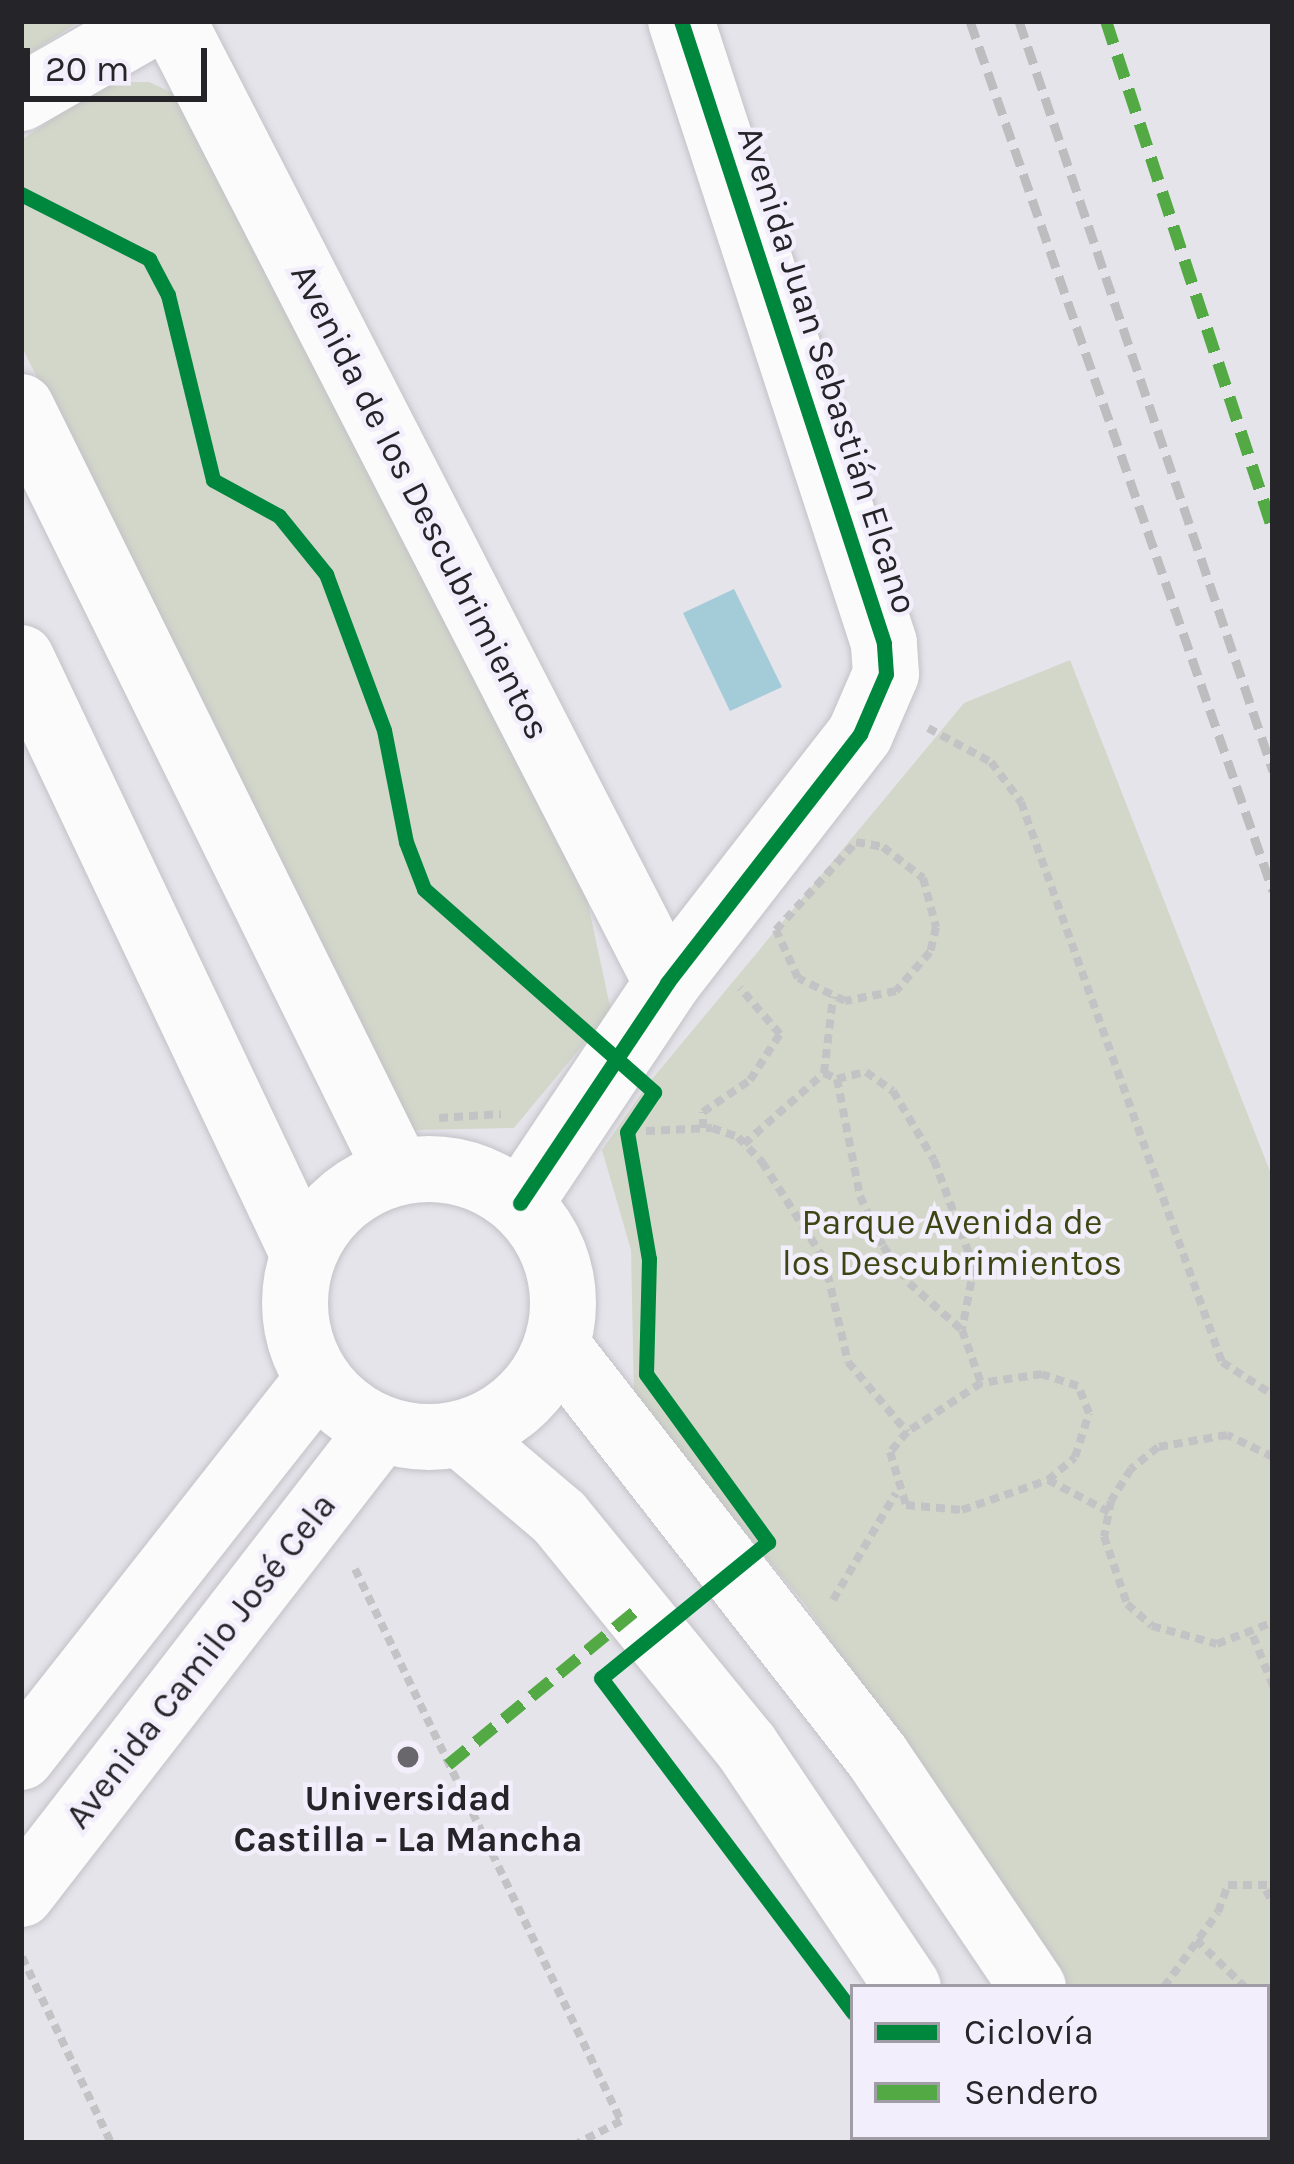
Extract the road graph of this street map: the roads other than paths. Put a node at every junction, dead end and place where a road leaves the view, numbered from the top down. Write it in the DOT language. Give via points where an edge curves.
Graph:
graph roads {
  1 [pos="154,21"];
  2 [pos="173,21"];
  3 [pos="681,21"];
  4 [pos="21,98"];
  5 [pos="21,407"];
  6 [pos="21,658"];
  7 [pos="680,966"];
  8 [pos="411,1145"];
  9 [pos="520,1202"];
  10 [pos="303,1252"];
  11 [pos="557,1346"];
  12 [pos="318,1380"];
  13 [pos="380,1429"];
  14 [pos="461,1434"];
  15 [pos="21,1757"];
  16 [pos="21,1894"];
  17 [pos="906,1984"];
  18 [pos="1031,1984"];
  1 -- 4 [label="street"];
  2 -- 7 [label="street, Avenida de los Descubrimientos"];
  3 -- 7 [label="street, Avenida Juan Sebastián Elcano" via="884,643 875,707"];
  5 -- 8 [label="street"];
  6 -- 10 [label="street"];
  7 -- 9 [label="street, Avenida Juan Sebastián Elcano"];
  8 -- 9 [label="street" via="441,1169 483,1179"];
  8 -- 10 [label="street" via="325,1216"];
  9 -- 11 [label="street" via="560,1269"];
  10 -- 12 [label="street" via="294,1297 298,1340"];
  11 -- 14 [label="street" via="536,1385 503,1416"];
  11 -- 18 [label="street" via="877,1756"];
  12 -- 13 [label="street"];
  12 -- 15 [label="street"];
  13 -- 14 [label="street"];
  13 -- 16 [label="street, Avenida Camilo José Cela"];
  14 -- 17 [label="street" via="559,1517 746,1746"];
}
